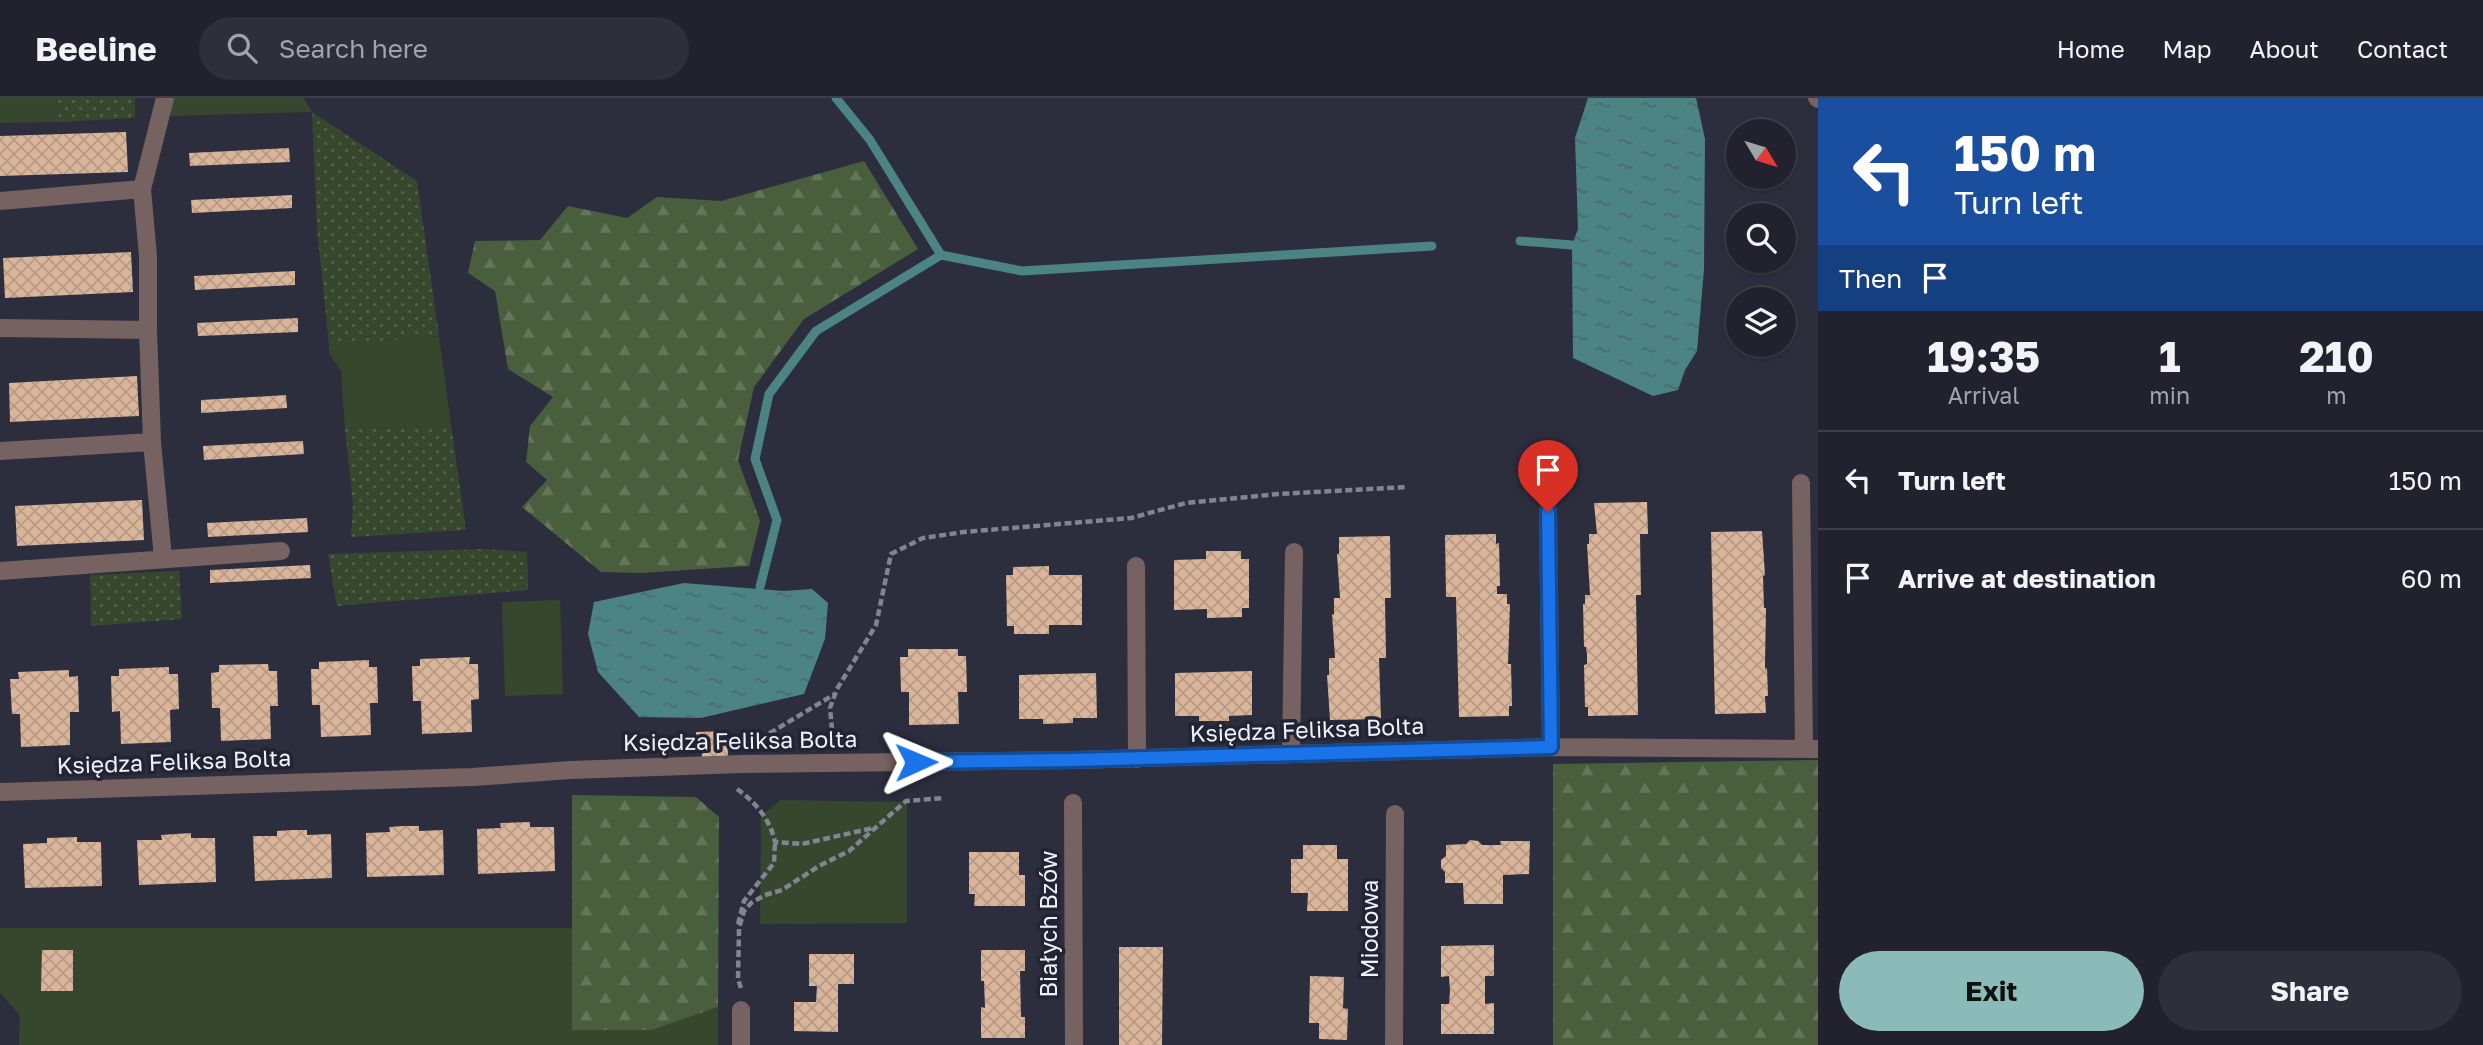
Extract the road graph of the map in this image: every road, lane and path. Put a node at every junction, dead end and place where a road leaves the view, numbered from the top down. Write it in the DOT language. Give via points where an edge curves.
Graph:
graph roads {
  1 [pos="165,98"];
  2 [pos="142,190"];
  3 [pos="0,201"];
  4 [pos="0,328"];
  5 [pos="148,330"];
  6 [pos="152,442"];
  7 [pos="0,451"];
  8 [pos="1801,483"];
  9 [pos="1407,487"];
  10 [pos="1548,512"];
  11 [pos="281,551"];
  12 [pos="1294,552"];
  13 [pos="163,558"];
  14 [pos="1136,566"];
  15 [pos="0,571"];
  16 [pos="836,694"];
  17 [pos="1551,747"];
  18 [pos="1811,749"];
  19 [pos="1290,754"];
  20 [pos="1137,759"];
  21 [pos="840,763"];
  22 [pos="754,764"];
  23 [pos="737,789"];
  24 [pos="0,792"];
  25 [pos="944,797"];
  26 [pos="1073,803"];
  27 [pos="1395,814"];
  28 [pos="874,828"];
  29 [pos="775,842"];
  30 [pos="739,928"];
  31 [pos="741,1010"];
  32 [pos="741,1045"];
  33 [pos="1074,1045"];
  34 [pos="1394,1045"];
  1 -- 2 [label="street"];
  2 -- 3 [label="street"];
  2 -- 5 [label="street"];
  4 -- 5 [label="street"];
  5 -- 6 [label="street"];
  6 -- 7 [label="street"];
  6 -- 13 [label="street"];
  8 -- 18 [label="street"];
  9 -- 16 [label="path" via="1186,502 1131,518 923,538 891,554 876,625"];
  10 -- 17 [label="street"];
  11 -- 13 [label="street"];
  12 -- 19 [label="street"];
  13 -- 15 [label="street"];
  14 -- 20 [label="street"];
  16 -- 21 [label="path" via="830,708"];
  16 -- 22 [label="path" via="770,733"];
  17 -- 18 [label="street, Księdza Feliksa Bolta"];
  17 -- 19 [label="street, Księdza Feliksa Bolta"];
  19 -- 20 [label="street, Księdza Feliksa Bolta"];
  20 -- 21 [label="street, Księdza Feliksa Bolta"];
  21 -- 22 [label="street, Księdza Feliksa Bolta"];
  22 -- 24 [label="street, Księdza Feliksa Bolta"];
  23 -- 29 [label="path" via="771,826"];
  25 -- 28 [label="path" via="906,800"];
  26 -- 33 [label="street, Białych Bzów"];
  27 -- 34 [label="street, Miodowa"];
  28 -- 29 [label="path" via="803,844"];
  28 -- 30 [label="path" via="849,851 751,903"];
  29 -- 30 [label="path" via="774,863 744,901"];
  30 -- 31 [label="path"];
  31 -- 32 [label="street"];
}
